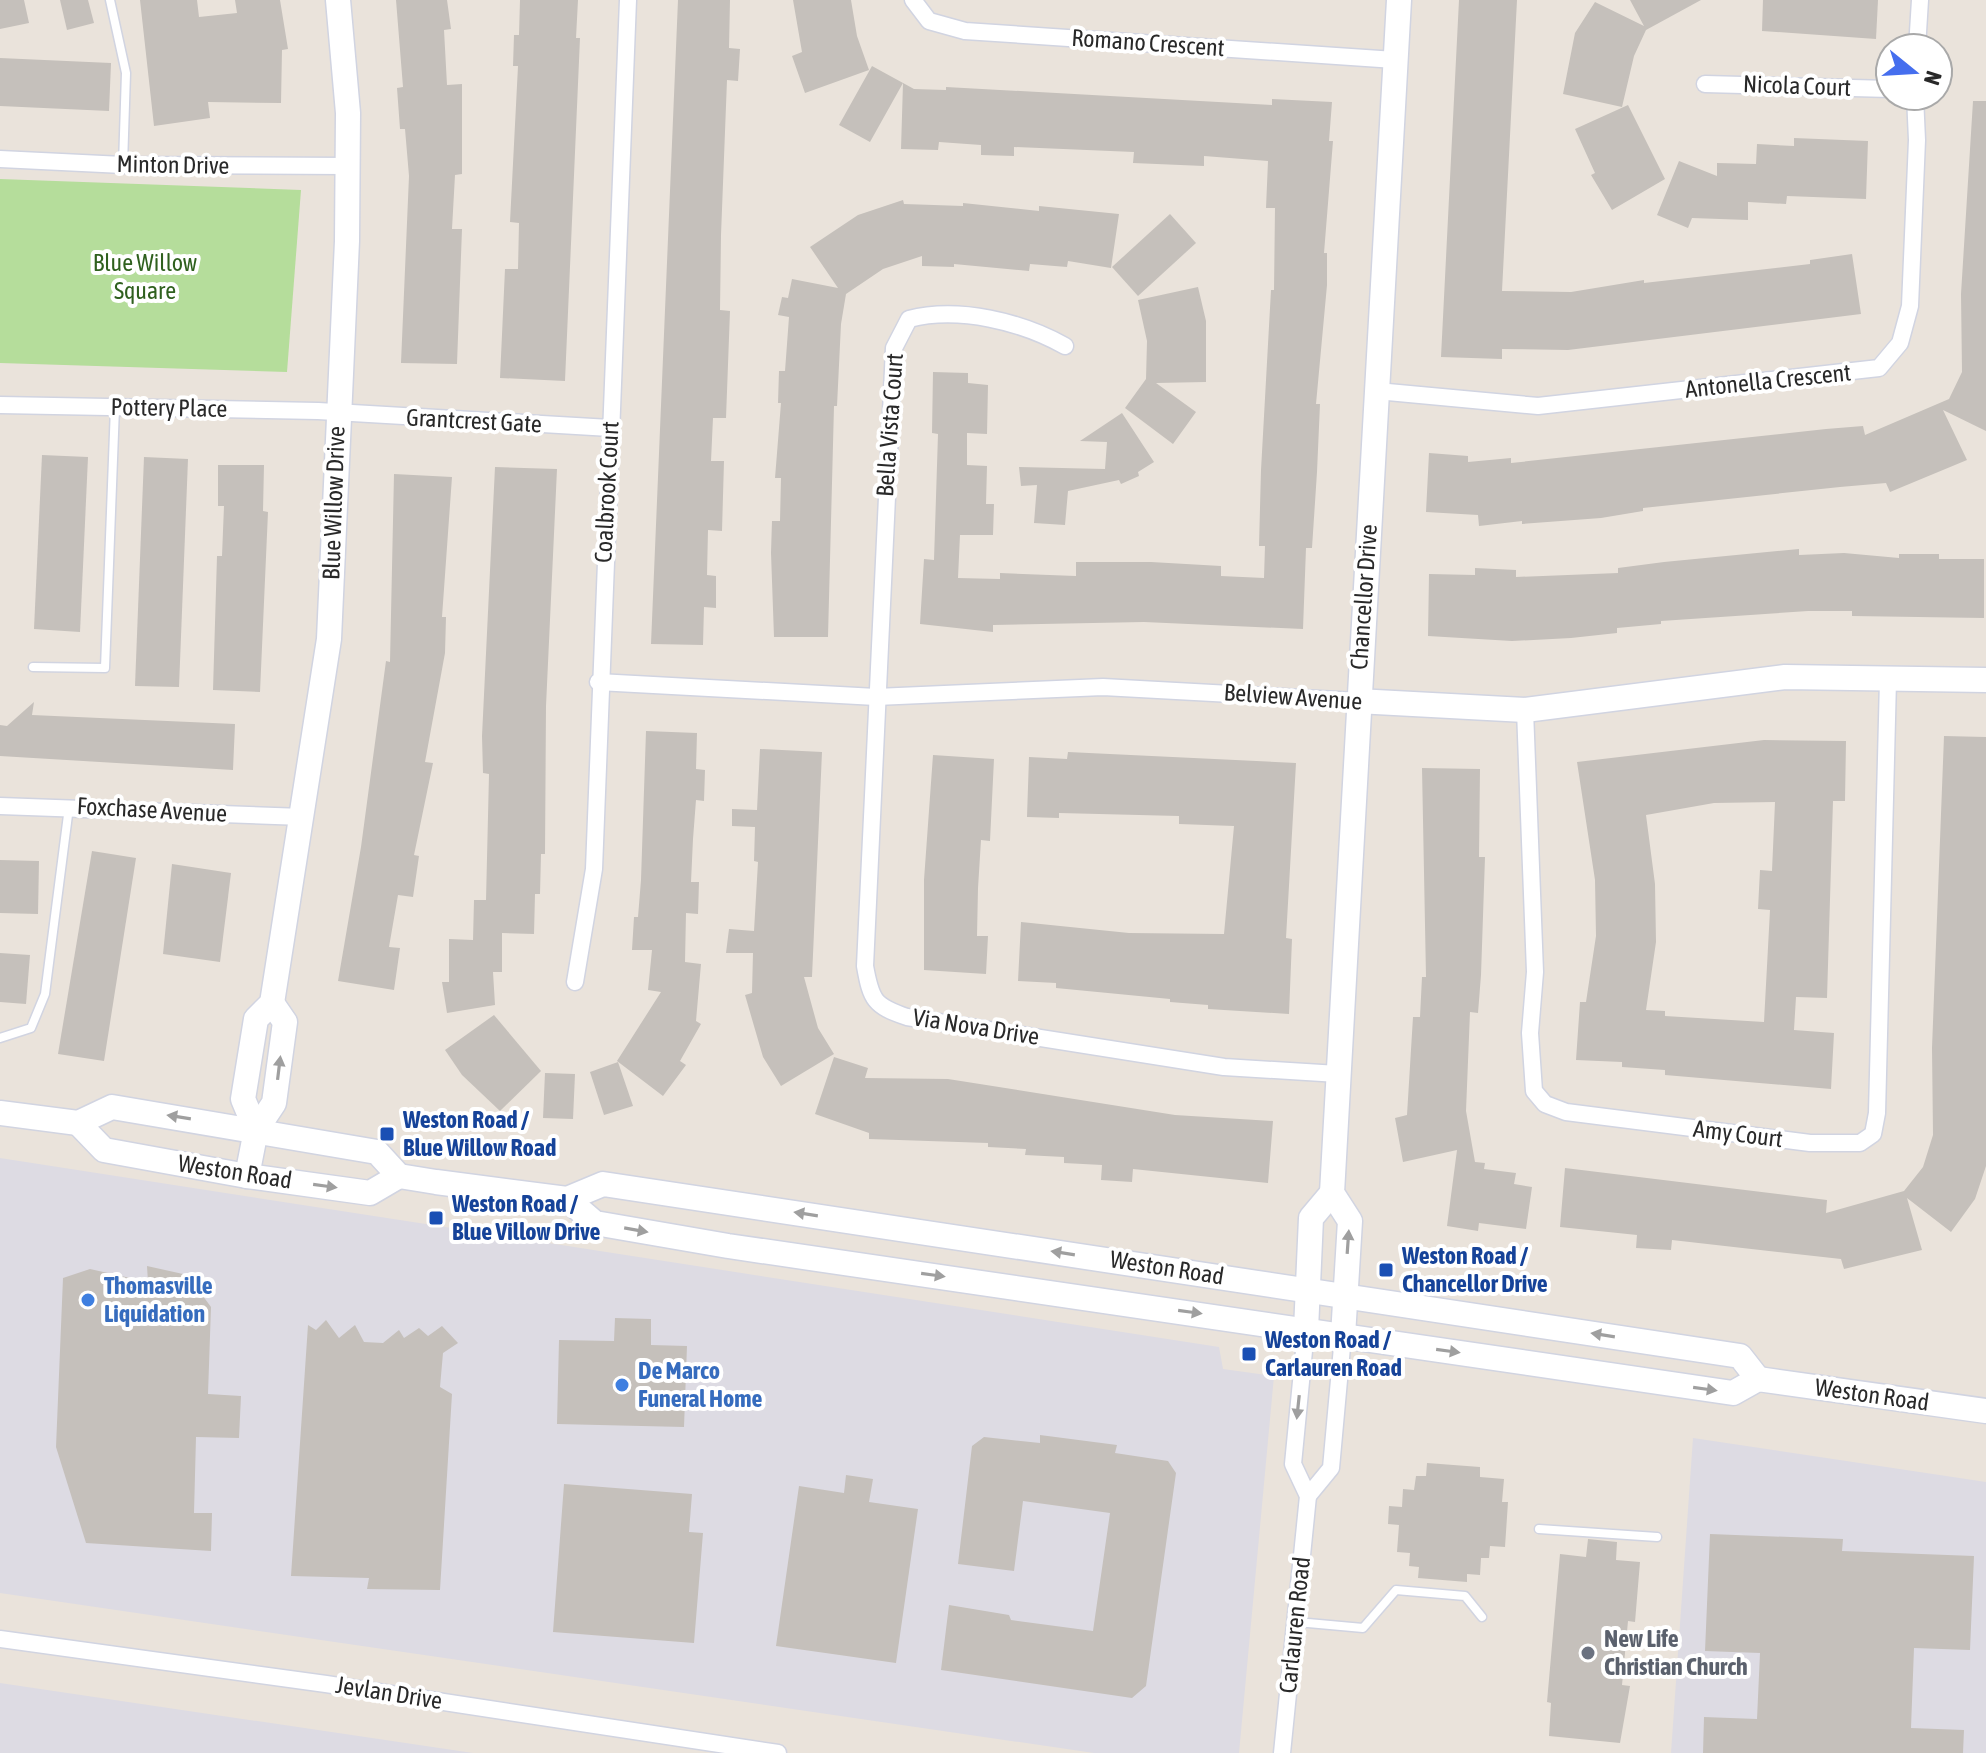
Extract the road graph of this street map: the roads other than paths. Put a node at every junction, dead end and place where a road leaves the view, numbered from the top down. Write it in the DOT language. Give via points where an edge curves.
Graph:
graph roads {
  1 [pos="110,0"];
  2 [pos="338,0"];
  3 [pos="628,0"];
  4 [pos="913,0"];
  5 [pos="1399,0"];
  6 [pos="1920,0"];
  7 [pos="1918,32"];
  8 [pos="1395,60"];
  9 [pos="1705,84"];
  10 [pos="1874,89"];
  11 [pos="1916,112"];
  12 [pos="0,159"];
  13 [pos="123,165"];
  14 [pos="347,166"];
  15 [pos="1065,346"];
  16 [pos="1377,391"];
  17 [pos="0,405"];
  18 [pos="115,407"];
  19 [pos="337,414"];
  20 [pos="610,428"];
  21 [pos="33,667"];
  22 [pos="1888,680"];
  23 [pos="1986,680"];
  24 [pos="598,682"];
  25 [pos="876,697"];
  26 [pos="1357,701"];
  27 [pos="1525,710"];
  28 [pos="0,806"];
  29 [pos="69,806"];
  30 [pos="303,817"];
  31 [pos="575,982"];
  32 [pos="0,1038"];
  33 [pos="1338,1074"];
  34 [pos="0,1113"];
  35 [pos="78,1123"];
  36 [pos="256,1130"];
  37 [pos="247,1176"];
  38 [pos="399,1176"];
  39 [pos="1332,1193"];
  40 [pos="567,1199"];
  41 [pos="1306,1290"];
  42 [pos="1344,1296"];
  43 [pos="1306,1330"];
  44 [pos="1343,1336"];
  45 [pos="1758,1379"];
  46 [pos="1986,1411"];
  47 [pos="1308,1496"];
  48 [pos="1539,1529"];
  49 [pos="1657,1537"];
  50 [pos="1482,1617"];
  51 [pos="1297,1622"];
  52 [pos="0,1639"];
  53 [pos="778,1753"];
  54 [pos="1282,1753"];
  1 -- 13 [label="lane" via="126,73"];
  2 -- 14 [label="main road, Blue Willow Drive"];
  3 -- 20 [label="street, Coalbrook Court"];
  4 -- 8 [label="street, Romano Crescent" via="929,21 965,31"];
  5 -- 8 [label="main road, Chancellor Drive"];
  6 -- 7 [label="street"];
  8 -- 16 [label="main road, Chancellor Drive"];
  9 -- 10 [label="street, Nicola Court"];
  11 -- 16 [label="street, Antonella Crescent" via="1910,306 1900,343 1879,368 1538,406"];
  12 -- 13 [label="street, Minton Drive"];
  13 -- 14 [label="street, Minton Drive"];
  14 -- 19 [label="main road, Blue Willow Drive"];
  15 -- 25 [label="street, Bella Vista Court" via="1034,329 985,319 920,316 903,327 894,348"];
  16 -- 26 [label="main road, Chancellor Drive"];
  17 -- 18 [label="street, Pottery Place"];
  18 -- 19 [label="street, Pottery Place"];
  18 -- 21 [label="lane" via="105,668"];
  19 -- 20 [label="street, Grantcrest Gate"];
  19 -- 30 [label="main road, Blue Willow Drive" via="329,639"];
  20 -- 24 [label="street, Coalbrook Court"];
  22 -- 23 [label="main road, Belview Avenue"];
  22 -- 27 [label="main road, Belview Avenue" via="1785,677"];
  22 -- 27 [label="street, Amy Court" via="1877,1113 1873,1134 1860,1143 1810,1143 1566,1112 1545,1104 1534,1091 1530,1033 1535,957"];
  24 -- 25 [label="street, Belview Avenue"];
  24 -- 31 [label="street, Coalbrook Court" via="594,869"];
  25 -- 26 [label="street, Belview Avenue" via="1103,687"];
  25 -- 33 [label="street, Via Nova Drive" via="865,966 876,1003 907,1017 1224,1067"];
  26 -- 27 [label="main road, Belview Avenue"];
  26 -- 33 [label="main road, Chancellor Drive"];
  28 -- 29 [label="street, Foxchase Avenue"];
  29 -- 30 [label="street, Foxchase Avenue"];
  29 -- 32 [label="lane" via="45,994 31,1028"];
  30 -- 36 [label="main road, Blue Willow Drive" via="272,1003 285,1022 274,1103"];
  33 -- 39 [label="main road, Chancellor Drive"];
  34 -- 35 [label="main road"];
  36 -- 35 [label="main road, Weston Road, one-way" via="112,1107"];
  35 -- 37 [label="main road, Weston Road" via="104,1150"];
  36 -- 37 [label="main road, Blue Willow Drive"];
  36 -- 38 [label="main road, Weston Road" via="377,1152"];
  37 -- 38 [label="main road, Weston Road, one-way" via="370,1193"];
  38 -- 40 [label="main road, Weston Road"];
  39 -- 41 [label="main road" via="1311,1218"];
  42 -- 39 [label="main road, Chancellor Drive, one-way" via="1350,1221"];
  41 -- 40 [label="main road, Weston Road, one-way" via="603,1184"];
  40 -- 43 [label="main road, Weston Road, one-way" via="595,1223 610,1226"];
  41 -- 42 [label="main road, Weston Road"];
  41 -- 43 [label="main road, Carlauren Road"];
  42 -- 44 [label="main road"];
  45 -- 42 [label="main road, Weston Road, one-way" via="1740,1356"];
  43 -- 44 [label="main road, Weston Road"];
  43 -- 47 [label="street, Carlauren Road, one-way" via="1293,1464"];
  44 -- 45 [label="main road, Weston Road, one-way" via="1733,1393"];
  44 -- 47 [label="street" via="1331,1468"];
  45 -- 46 [label="main road, Weston Road"];
  47 -- 51 [label="street, Carlauren Road"];
  48 -- 49 [label="lane"];
  50 -- 51 [label="lane" via="1465,1596 1396,1590 1363,1628"];
  51 -- 54 [label="street, Carlauren Road"];
  52 -- 53 [label="street, Jevlan Drive"];
}
